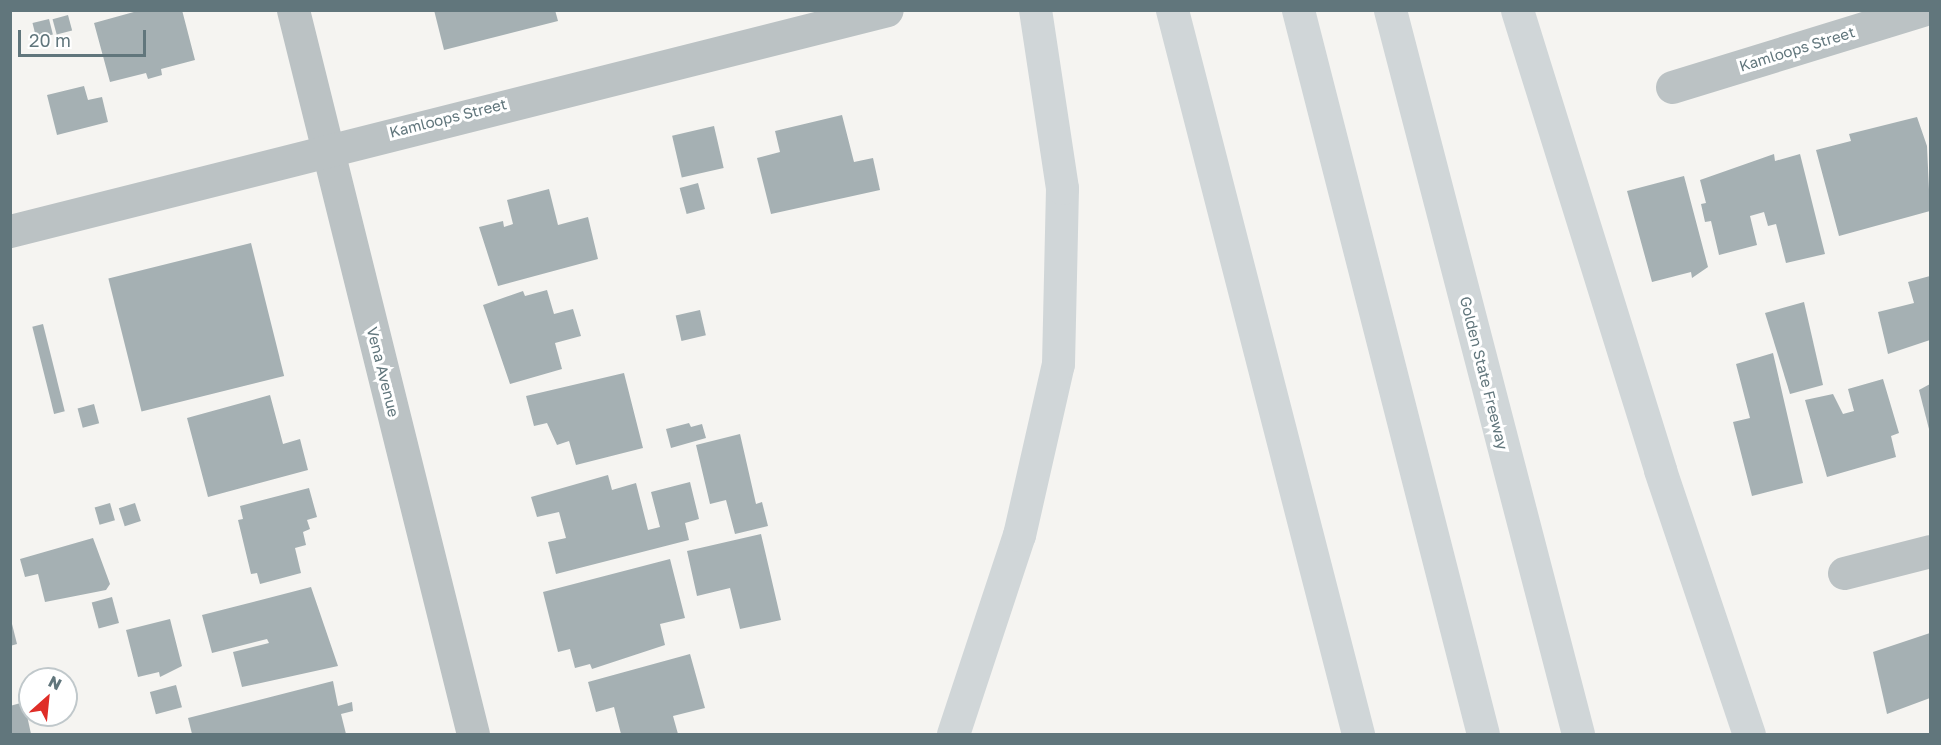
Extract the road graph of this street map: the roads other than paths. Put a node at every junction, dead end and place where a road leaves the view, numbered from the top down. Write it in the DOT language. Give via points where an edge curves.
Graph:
graph roads {
  1 [pos="293,10"];
  2 [pos="887,10"];
  3 [pos="1035,10"];
  4 [pos="1172,10"];
  5 [pos="1298,10"];
  6 [pos="1390,10"];
  7 [pos="1517,10"];
  8 [pos="1922,10"];
  9 [pos="1672,87"];
  10 [pos="328,148"];
  11 [pos="10,231"];
  12 [pos="1930,551"];
  13 [pos="1844,573"];
  14 [pos="473,735"];
  15 [pos="953,735"];
  16 [pos="1358,735"];
  17 [pos="1483,735"];
  18 [pos="1578,735"];
  19 [pos="1749,735"];
  1 -- 10 [label="street, Vena Avenue"];
  2 -- 10 [label="street, Kamloops Street"];
  3 -- 15 [label="highway" via="1062,188 1058,364 1019,535"];
  4 -- 16 [label="highway"];
  5 -- 17 [label="highway"];
  6 -- 18 [label="highway, Golden State Freeway"];
  7 -- 19 [label="highway" via="1660,470"];
  8 -- 9 [label="street, Kamloops Street"];
  10 -- 11 [label="street, Kamloops Street"];
  10 -- 14 [label="street, Vena Avenue"];
  12 -- 13 [label="street"];
}
